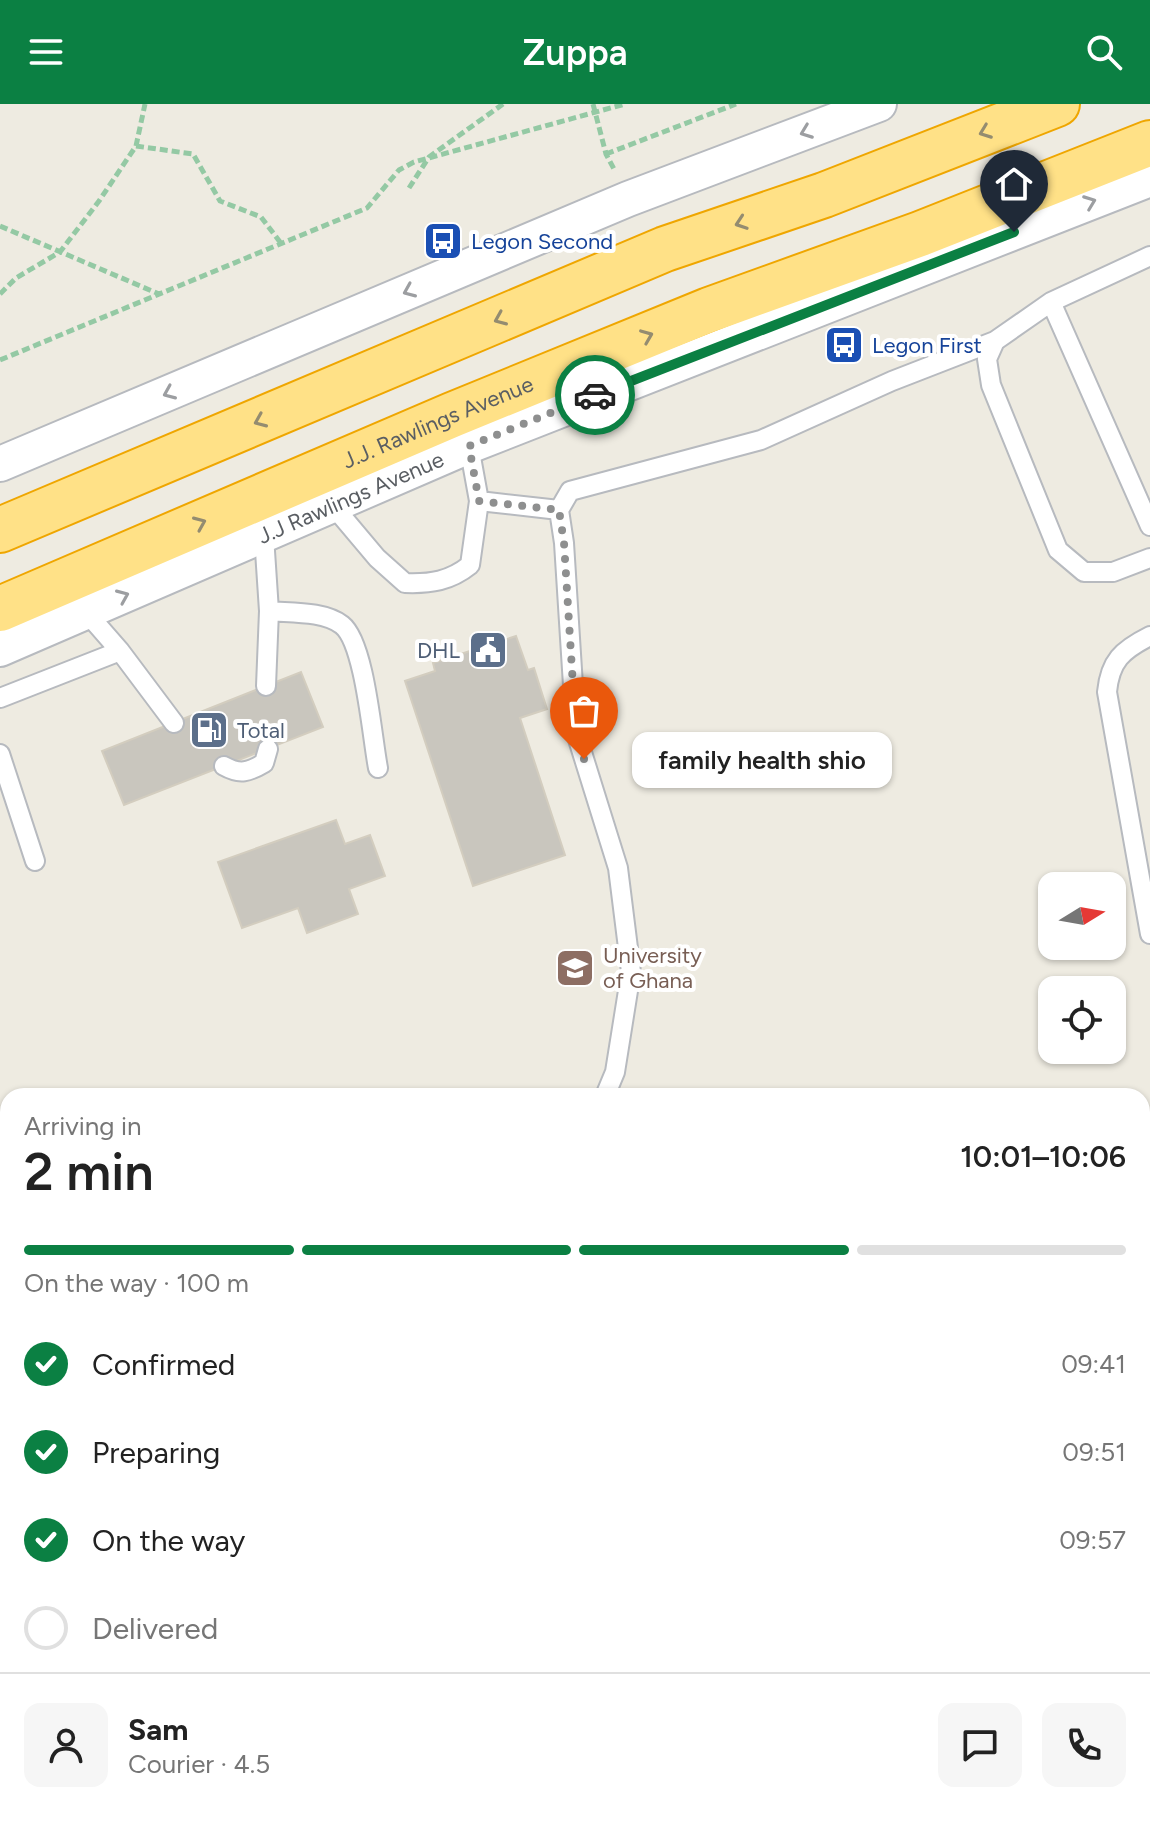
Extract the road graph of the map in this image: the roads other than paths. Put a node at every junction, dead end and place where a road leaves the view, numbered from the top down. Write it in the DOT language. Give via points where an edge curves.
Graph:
graph roads {
  1 [pos="879,104"];
  2 [pos="1057,104"];
  3 [pos="1150,143"];
  4 [pos="1150,179"];
  5 [pos="1150,256"];
  6 [pos="1051,302"];
  7 [pos="995,341"];
  8 [pos="469,446"];
  9 [pos="0,464"];
  10 [pos="479,501"];
  11 [pos="334,507"];
  12 [pos="559,510"];
  13 [pos="1150,526"];
  14 [pos="0,530"];
  15 [pos="264,536"];
  16 [pos="1150,558"];
  17 [pos="0,609"];
  18 [pos="269,611"];
  19 [pos="86,612"];
  20 [pos="1150,636"];
  21 [pos="0,649"];
  22 [pos="120,651"];
  23 [pos="266,686"];
  24 [pos="0,698"];
  25 [pos="174,723"];
  26 [pos="268,749"];
  27 [pos="0,754"];
  28 [pos="224,766"];
  29 [pos="378,768"];
  30 [pos="35,861"];
  31 [pos="1150,934"];
  32 [pos="608,1088"];
  1 -- 9 [label="street, one-way" via="628,199"];
  2 -- 14 [label="highway, one-way" via="824,195 665,249"];
  17 -- 3 [label="highway, J.J. Rawlings Avenue, one-way" via="709,310"];
  8 -- 4 [label="street, J.J Rawlings Avenue, one-way"];
  5 -- 6 [label="lane"];
  6 -- 7 [label="lane"];
  6 -- 13 [label="lane"];
  7 -- 12 [label="lane" via="761,440 570,491"];
  7 -- 16 [label="lane" via="987,359 991,385 1058,550 1084,572 1113,572"];
  8 -- 10 [label="lane"];
  8 -- 11 [label="street, J.J Rawlings Avenue"];
  10 -- 11 [label="lane" via="470,565 455,578 427,584 405,583"];
  10 -- 12 [label="lane"];
  11 -- 15 [label="street, J.J Rawlings Avenue"];
  12 -- 32 [label="lane" via="576,733 618,868 631,972"];
  15 -- 18 [label="lane"];
  19 -- 15 [label="street, J.J Rawlings Avenue, one-way"];
  18 -- 23 [label="lane"];
  18 -- 29 [label="lane" via="310,614 342,625 356,645"];
  19 -- 21 [label="street, J.J Rawlings Avenue"];
  19 -- 22 [label="lane"];
  20 -- 31 [label="lane" via="1125,648 1109,668 1107,692"];
  22 -- 24 [label="lane"];
  22 -- 25 [label="lane"];
  26 -- 28 [label="lane" via="264,763 250,771 236,773"];
  27 -- 30 [label="lane"];
}
